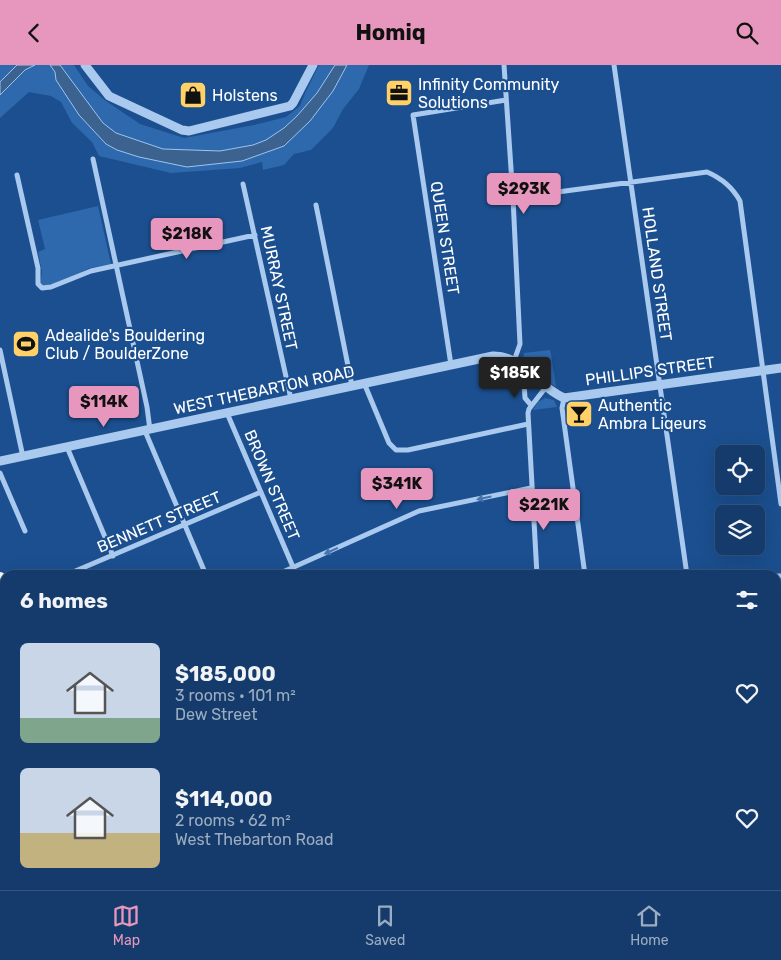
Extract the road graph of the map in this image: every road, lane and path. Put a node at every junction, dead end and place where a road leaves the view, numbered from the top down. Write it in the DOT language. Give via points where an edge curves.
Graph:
graph roads {
  1 [pos="84,65"];
  2 [pos="313,65"];
  3 [pos="504,65"];
  4 [pos="614,65"];
  5 [pos="506,100"];
  6 [pos="93,159"];
  7 [pos="17,175"];
  8 [pos="631,182"];
  9 [pos="244,184"];
  10 [pos="513,198"];
  11 [pos="316,205"];
  12 [pos="255,235"];
  13 [pos="116,265"];
  14 [pos="0,350"];
  15 [pos="514,361"];
  16 [pos="451,365"];
  17 [pos="781,368"];
  18 [pos="763,371"];
  19 [pos="530,374"];
  20 [pos="364,383"];
  21 [pos="524,383"];
  22 [pos="661,385"];
  23 [pos="352,386"];
  24 [pos="546,387"];
  25 [pos="564,398"];
  26 [pos="291,399"];
  27 [pos="531,405"];
  28 [pos="227,413"];
  29 [pos="528,424"];
  30 [pos="147,431"];
  31 [pos="67,447"];
  32 [pos="23,457"];
  33 [pos="0,461"];
  34 [pos="0,473"];
  35 [pos="531,488"];
  36 [pos="261,492"];
  37 [pos="781,504"];
  38 [pos="184,525"];
  39 [pos="25,531"];
  40 [pos="113,556"];
  41 [pos="293,567"];
  42 [pos="78,570"];
  43 [pos="204,570"];
  44 [pos="287,570"];
  45 [pos="537,570"];
  46 [pos="584,570"];
  47 [pos="686,570"];
  1 -- 2 [label="street" via="109,96 188,131 290,106"];
  3 -- 5 [label="street"];
  4 -- 8 [label="street, HOLLAND STREET"];
  5 -- 10 [label="street"];
  5 -- 16 [label="street, QUEEN STREET" via="413,115"];
  6 -- 13 [label="street"];
  7 -- 13 [label="street" via="38,268 39,286 48,288"];
  8 -- 10 [label="street"];
  8 -- 18 [label="street" via="707,172 735,191 740,201"];
  8 -- 22 [label="street, HOLLAND STREET"];
  9 -- 12 [label="street, MURRAY STREET"];
  10 -- 15 [label="street" via="520,344"];
  11 -- 23 [label="street"];
  12 -- 13 [label="street"];
  12 -- 26 [label="street, MURRAY STREET"];
  13 -- 30 [label="street" via="146,407"];
  14 -- 32 [label="street"];
  15 -- 16 [label="street, WEST THEBARTON ROAD" via="493,356"];
  15 -- 19 [label="street, WEST THEBARTON ROAD"];
  16 -- 20 [label="street, WEST THEBARTON ROAD"];
  17 -- 18 [label="street, PHILLIPS STREET"];
  18 -- 22 [label="street, PHILLIPS STREET"];
  18 -- 37 [label="street"];
  19 -- 24 [label="street, PHILLIPS STREET"];
  20 -- 23 [label="street, WEST THEBARTON ROAD"];
  20 -- 29 [label="street" via="388,443 396,450"];
  21 -- 27 [label="street" via="525,398"];
  22 -- 25 [label="street, PHILLIPS STREET"];
  22 -- 47 [label="street, HOLLAND STREET"];
  23 -- 26 [label="street, WEST THEBARTON ROAD"];
  24 -- 25 [label="street, PHILLIPS STREET"];
  24 -- 27 [label="street"];
  25 -- 46 [label="street" via="562,408"];
  26 -- 28 [label="street, WEST THEBARTON ROAD"];
  27 -- 29 [label="street"];
  28 -- 30 [label="street, WEST THEBARTON ROAD"];
  28 -- 36 [label="street, BROWN STREET"];
  29 -- 35 [label="street"];
  30 -- 31 [label="street, WEST THEBARTON ROAD"];
  30 -- 38 [label="street"];
  31 -- 32 [label="street, WEST THEBARTON ROAD"];
  31 -- 40 [label="street"];
  32 -- 33 [label="street, WEST THEBARTON ROAD"];
  34 -- 39 [label="street"];
  35 -- 41 [label="street, one-way" via="418,511"];
  35 -- 45 [label="street"];
  36 -- 38 [label="street, BENNETT STREET"];
  36 -- 41 [label="street, BROWN STREET"];
  38 -- 40 [label="street, BENNETT STREET"];
  38 -- 43 [label="street"];
  40 -- 42 [label="street, BENNETT STREET"];
  41 -- 44 [label="street"];
}
